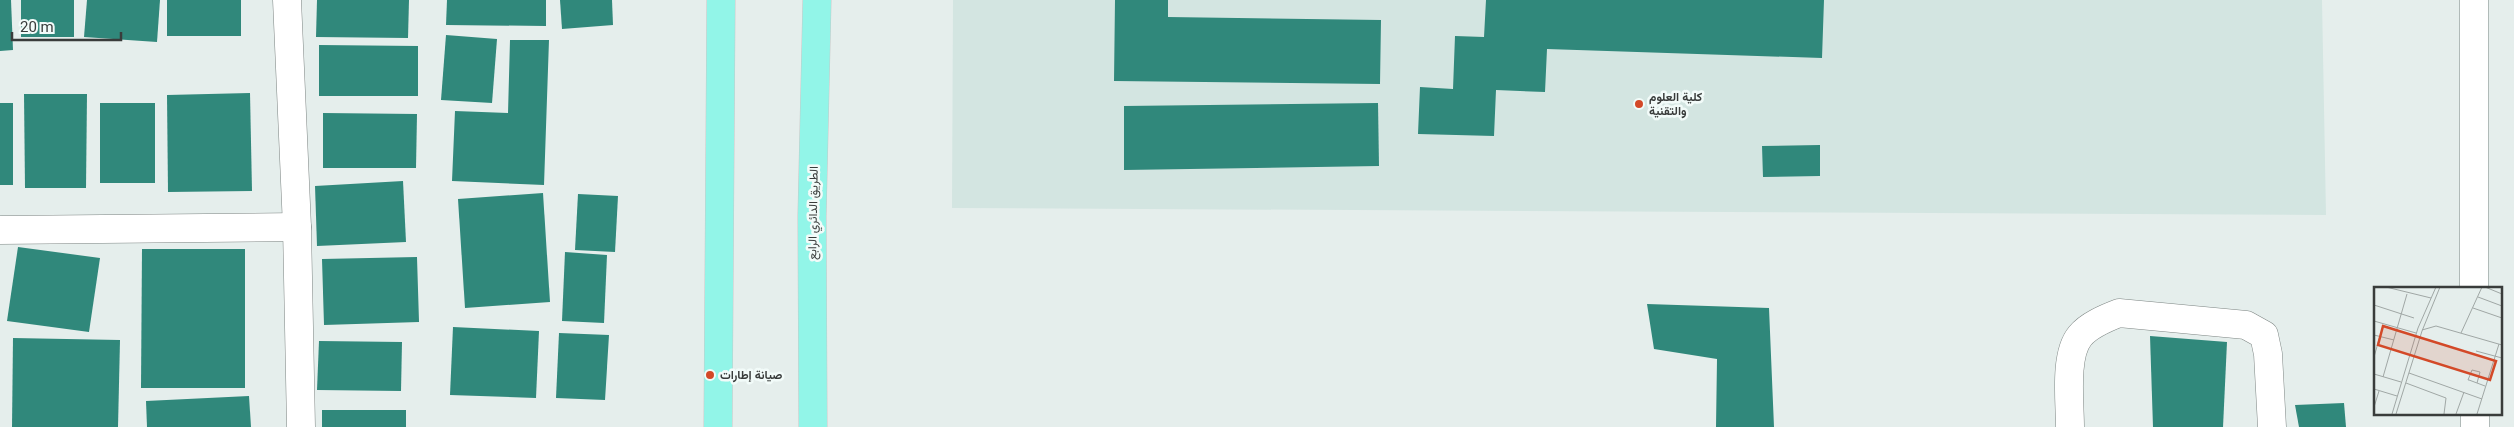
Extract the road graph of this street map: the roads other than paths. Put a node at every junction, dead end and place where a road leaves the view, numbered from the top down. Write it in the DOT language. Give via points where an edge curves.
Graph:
graph roads {
  1 [pos="287,0"];
  2 [pos="721,0"];
  3 [pos="817,0"];
  4 [pos="2474,0"];
  5 [pos="297,227"];
  6 [pos="0,230"];
  7 [pos="2474,287"];
  8 [pos="2475,414"];
  9 [pos="301,427"];
  10 [pos="718,427"];
  11 [pos="813,427"];
  12 [pos="2070,427"];
  13 [pos="2272,427"];
  14 [pos="2475,427"];
  1 -- 5 [label="street"];
  2 -- 10 [label="main road"];
  3 -- 11 [label="main road, الطريق الدائري الرابع" via="812,216"];
  4 -- 7 [label="street"];
  5 -- 6 [label="street"];
  5 -- 9 [label="street"];
  8 -- 14 [label="street"];
  12 -- 13 [label="street" via="2070,360 2079,336 2100,320 2120,313 2246,325 2264,335"];
}
